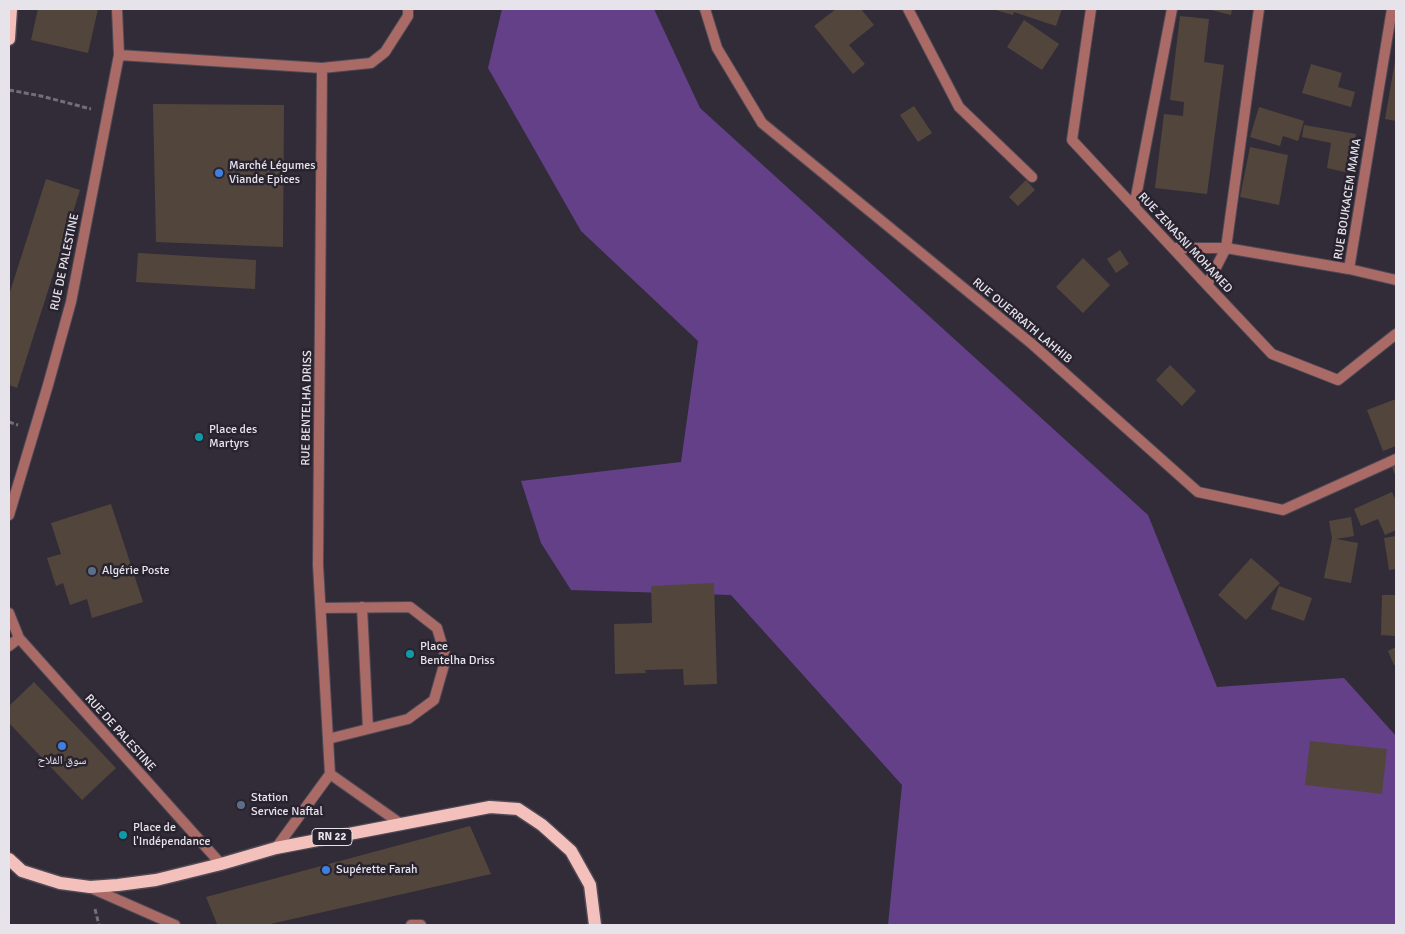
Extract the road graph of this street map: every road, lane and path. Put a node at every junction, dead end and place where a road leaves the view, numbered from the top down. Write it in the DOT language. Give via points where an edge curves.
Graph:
graph roads {
  1 [pos="11,9"];
  2 [pos="117,9"];
  3 [pos="408,9"];
  4 [pos="705,9"];
  5 [pos="908,9"];
  6 [pos="1091,9"];
  7 [pos="1172,9"];
  8 [pos="1259,9"];
  9 [pos="1392,9"];
  10 [pos="9,39"];
  11 [pos="119,55"];
  12 [pos="322,68"];
  13 [pos="9,90"];
  14 [pos="108,112"];
  15 [pos="1032,177"];
  16 [pos="1134,207"];
  17 [pos="1172,248"];
  18 [pos="1226,248"];
  19 [pos="1349,269"];
  20 [pos="1396,280"];
  21 [pos="1207,285"];
  22 [pos="1396,334"];
  23 [pos="1396,459"];
  24 [pos="9,515"];
  25 [pos="362,607"];
  26 [pos="321,608"];
  27 [pos="9,613"];
  28 [pos="19,638"];
  29 [pos="9,646"];
  30 [pos="368,729"];
  31 [pos="328,740"];
  32 [pos="330,774"];
  33 [pos="401,824"];
  34 [pos="276,848"];
  35 [pos="9,859"];
  36 [pos="221,864"];
  37 [pos="90,887"];
  38 [pos="175,925"];
  39 [pos="411,925"];
  40 [pos="421,925"];
  41 [pos="595,925"];
  1 -- 10 [label="main road"];
  2 -- 11 [label="street, RUE DE PALESTINE"];
  3 -- 12 [label="street" via="408,16 385,52 371,63"];
  4 -- 23 [label="street, RUE OUERRATH LAHHIB" via="717,48 762,122 1032,344 1198,492 1283,510"];
  5 -- 15 [label="street" via="959,107"];
  6 -- 16 [label="street, RUE ZENASNI MOHAMED" via="1072,140"];
  7 -- 16 [label="street"];
  8 -- 18 [label="street"];
  9 -- 19 [label="street, RUE BOUKACEM MAMA"];
  11 -- 12 [label="street"];
  11 -- 14 [label="street, RUE DE PALESTINE"];
  12 -- 26 [label="street, RUE BENTELHA DRISS" via="318,564"];
  13 -- 14 [label="path"];
  14 -- 24 [label="street, RUE DE PALESTINE" via="71,302"];
  16 -- 17 [label="street, RUE ZENASNI MOHAMED"];
  17 -- 18 [label="street, RUE BOUKACEM MAMA"];
  17 -- 21 [label="street, RUE ZENASNI MOHAMED"];
  18 -- 19 [label="street, RUE BOUKACEM MAMA"];
  18 -- 21 [label="street"];
  19 -- 20 [label="street"];
  21 -- 22 [label="street, RUE ZENASNI MOHAMED" via="1272,354 1338,380"];
  25 -- 26 [label="street"];
  25 -- 30 [label="street"];
  25 -- 30 [label="street" via="410,607 437,628 446,658 434,700 408,719"];
  26 -- 31 [label="street, RUE BENTELHA DRISS"];
  27 -- 28 [label="street, RUE DE PALESTINE"];
  28 -- 29 [label="street"];
  28 -- 36 [label="street, RUE DE PALESTINE"];
  30 -- 31 [label="street"];
  31 -- 32 [label="street, RUE BENTELHA DRISS"];
  32 -- 33 [label="street"];
  32 -- 34 [label="street"];
  33 -- 34 [label="main road, RN 22"];
  33 -- 41 [label="main road, RN 22" via="490,807 518,809 571,851 590,885"];
  34 -- 36 [label="main road, RN 22"];
  35 -- 37 [label="main road, RN 22" via="22,871 60,883"];
  36 -- 37 [label="main road, RN 22" via="156,880"];
  37 -- 38 [label="street"];
  39 -- 40 [label="street"];
}
